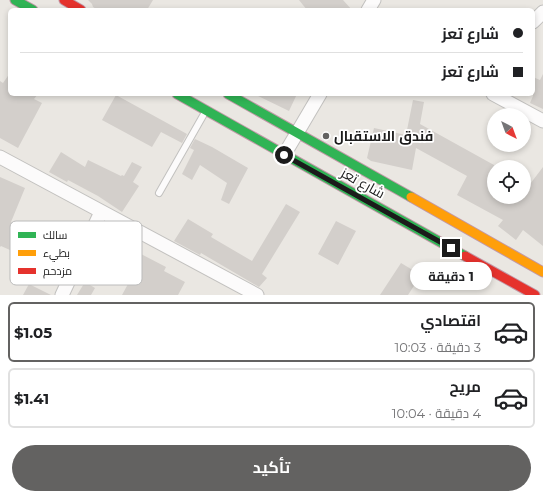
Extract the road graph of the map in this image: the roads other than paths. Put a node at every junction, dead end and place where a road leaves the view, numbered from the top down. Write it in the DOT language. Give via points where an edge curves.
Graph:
graph roads {
  1 [pos="16,0"];
  2 [pos="64,0"];
  3 [pos="30,8"];
  4 [pos="78,8"];
  5 [pos="543,12"];
  6 [pos="535,20"];
  7 [pos="180,96"];
  8 [pos="232,96"];
  9 [pos="319,96"];
  10 [pos="497,96"];
  11 [pos="206,111"];
  12 [pos="543,121"];
  13 [pos="298,134"];
  14 [pos="284,155"];
  15 [pos="0,157"];
  16 [pos="159,193"];
  17 [pos="101,212"];
  18 [pos="97,221"];
  19 [pos="118,221"];
  20 [pos="142,234"];
  21 [pos="543,272"];
  22 [pos="67,285"];
  23 [pos="62,295"];
  24 [pos="257,295"];
  25 [pos="535,295"];
  1 -- 3 [label="highway"];
  2 -- 4 [label="highway"];
  5 -- 6 [label="street"];
  7 -- 11 [label="highway, شارع تعز"];
  8 -- 13 [label="highway, شارع تعز"];
  9 -- 13 [label="street"];
  10 -- 12 [label="street"];
  11 -- 14 [label="highway, شارع تعز"];
  11 -- 16 [label="lane"];
  13 -- 14 [label="street"];
  13 -- 21 [label="highway, شارع تعز"];
  14 -- 25 [label="highway, شارع تعز"];
  15 -- 17 [label="street"];
  17 -- 18 [label="street"];
  17 -- 19 [label="street"];
  20 -- 24 [label="street"];
  22 -- 23 [label="street"];
}
